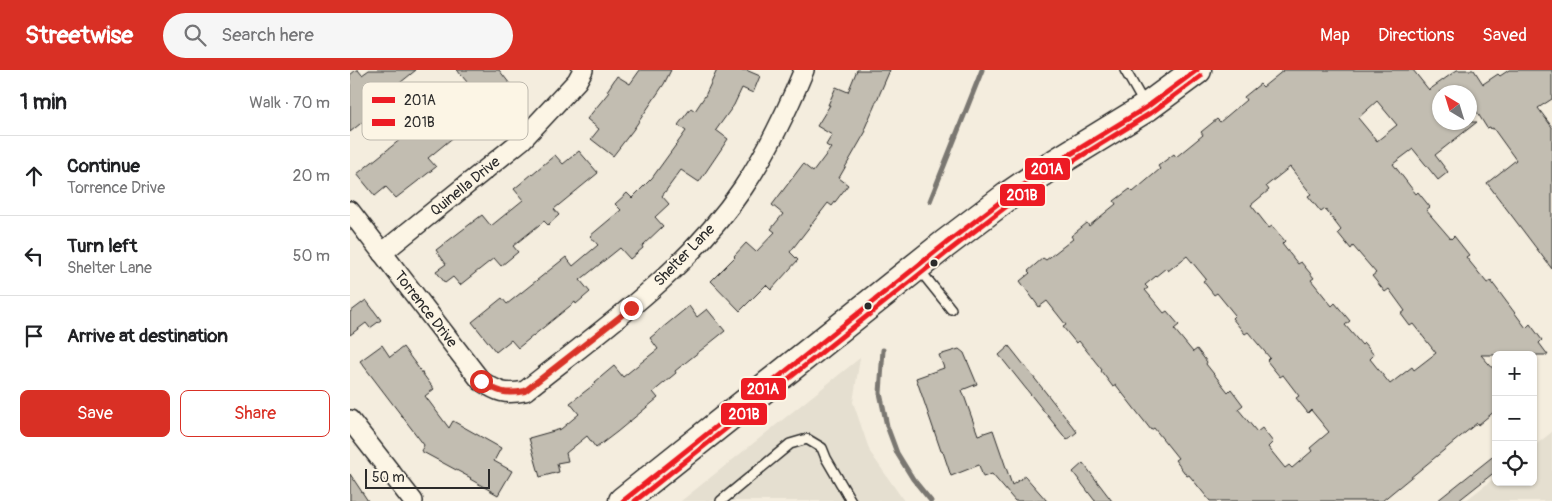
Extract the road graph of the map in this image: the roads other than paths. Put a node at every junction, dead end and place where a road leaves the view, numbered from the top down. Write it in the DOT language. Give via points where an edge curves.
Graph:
graph roads {
  1 [pos="583,70"];
  2 [pos="804,70"];
  3 [pos="1125,70"];
  4 [pos="1196,70"];
  5 [pos="1147,107"];
  6 [pos="528,134"];
  7 [pos="522,140"];
  8 [pos="350,211"];
  9 [pos="382,253"];
  10 [pos="917,267"];
  11 [pos="951,309"];
  12 [pos="511,394"];
  13 [pos="350,420"];
  14 [pos="413,501"];
  15 [pos="623,501"];
  16 [pos="721,501"];
  17 [pos="851,501"];
  1 -- 6 [label="street, Quinella Drive" via="577,81"];
  2 -- 12 [label="street, Shelter Lane" via="771,142 743,188 702,238 631,308 525,391"];
  3 -- 5 [label="lane"];
  4 -- 5 [label="main road"];
  5 -- 10 [label="main road" via="1008,196"];
  7 -- 9 [label="street, Quinella Drive"];
  8 -- 9 [label="street, Torrence Drive"];
  9 -- 12 [label="street, Torrence Drive" via="481,381 496,391"];
  10 -- 11 [label="lane"];
  10 -- 15 [label="main road"];
  13 -- 14 [label="street"];
  16 -- 17 [label="lane" via="790,444 807,439 822,448"];
}
